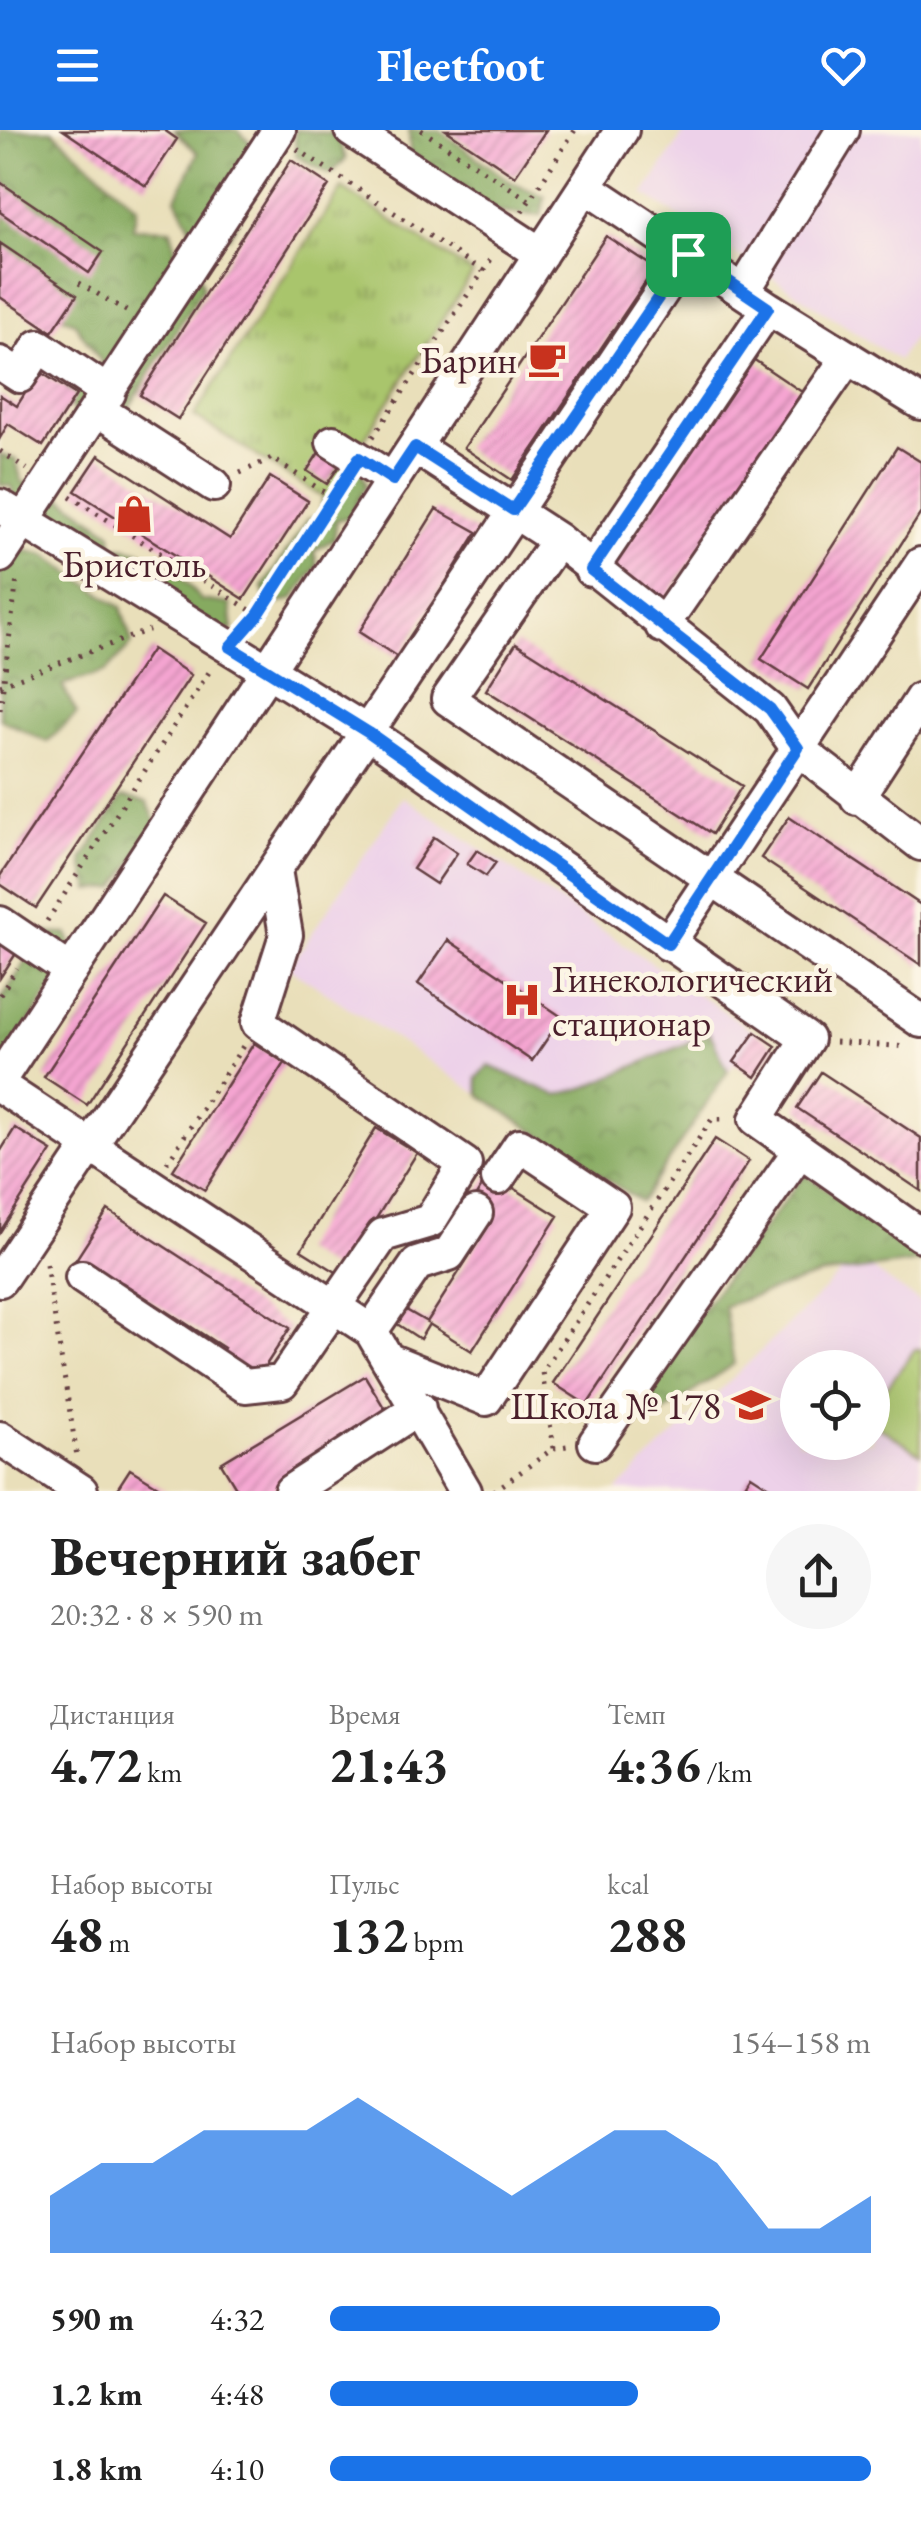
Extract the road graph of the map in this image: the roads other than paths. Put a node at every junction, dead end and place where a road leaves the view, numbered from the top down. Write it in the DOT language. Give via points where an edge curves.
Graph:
graph roads {
  1 [pos="351,130"];
  2 [pos="621,130"];
  3 [pos="843,130"];
  4 [pos="277,132"];
  5 [pos="586,187"];
  6 [pos="540,254"];
  7 [pos="688,254"];
  8 [pos="756,299"];
  9 [pos="848,357"];
  10 [pos="0,363"];
  11 [pos="103,402"];
  12 [pos="921,403"];
  13 [pos="415,447"];
  14 [pos="346,450"];
  15 [pos="393,480"];
  16 [pos="214,485"];
  17 [pos="513,510"];
  18 [pos="12,513"];
  19 [pos="558,540"];
  20 [pos="9,561"];
  21 [pos="921,564"];
  22 [pos="591,570"];
  23 [pos="910,605"];
  24 [pos="662,626"];
  25 [pos="268,669"];
  26 [pos="921,699"];
  27 [pos="369,733"];
  28 [pos="798,748"];
  29 [pos="857,798"];
  30 [pos="921,844"];
  31 [pos="275,870"];
  32 [pos="708,878"];
  33 [pos="0,923"];
  34 [pos="668,944"];
  35 [pos="71,970"];
  36 [pos="921,1022"];
  37 [pos="0,1082"];
  38 [pos="87,1144"];
  39 [pos="800,1150"];
  40 [pos="498,1178"];
  41 [pos="476,1212"];
  42 [pos="921,1235"];
  43 [pos="82,1277"];
  44 [pos="0,1280"];
  45 [pos="334,1304"];
  46 [pos="371,1332"];
  47 [pos="392,1361"];
  48 [pos="419,1408"];
  49 [pos="0,1438"];
  50 [pos="595,1443"];
  51 [pos="83,1490"];
  52 [pos="290,1491"];
  53 [pos="464,1491"];
  1 -- 6 [label="street"];
  2 -- 5 [label="street"];
  3 -- 8 [label="street"];
  4 -- 11 [label="street"];
  5 -- 6 [label="street"];
  5 -- 7 [label="street"];
  6 -- 13 [label="street"];
  7 -- 8 [label="street"];
  7 -- 17 [label="street"];
  8 -- 9 [label="street"];
  8 -- 22 [label="street"];
  9 -- 12 [label="street"];
  9 -- 24 [label="street"];
  10 -- 11 [label="street" via="20,376 40,346"];
  11 -- 16 [label="street"];
  11 -- 18 [label="street" via="49,483"];
  13 -- 15 [label="street"];
  13 -- 17 [label="street"];
  14 -- 15 [label="street"];
  15 -- 25 [label="street"];
  17 -- 19 [label="street"];
  17 -- 27 [label="street"];
  18 -- 20 [label="street"];
  18 -- 25 [label="street"];
  19 -- 22 [label="street"];
  19 -- 32 [label="street" via="448,699"];
  21 -- 23 [label="street"];
  22 -- 24 [label="street"];
  23 -- 28 [label="street"];
  24 -- 28 [label="street" via="770,709"];
  25 -- 27 [label="street"];
  25 -- 35 [label="street"];
  26 -- 29 [label="street"];
  27 -- 31 [label="street"];
  27 -- 34 [label="street"];
  28 -- 29 [label="street"];
  28 -- 32 [label="street"];
  29 -- 30 [label="street"];
  31 -- 38 [label="street"];
  31 -- 45 [label="street" via="286,935 258,1023 465,1164 430,1222 383,1235"];
  32 -- 34 [label="street"];
  32 -- 36 [label="street"];
  33 -- 35 [label="street"];
  34 -- 39 [label="street" via="807,1040 756,1119"];
  35 -- 37 [label="street"];
  37 -- 38 [label="street"];
  38 -- 44 [label="street"];
  38 -- 45 [label="street"];
  39 -- 42 [label="street"];
  39 -- 50 [label="street"];
  40 -- 47 [label="street" via="520,1145 613,1208 486,1399"];
  41 -- 46 [label="street" via="449,1254 417,1264"];
  43 -- 45 [label="street" via="245,1386 282,1382"];
  45 -- 46 [label="street"];
  46 -- 47 [label="street"];
  47 -- 48 [label="street"];
  48 -- 52 [label="street"];
  48 -- 53 [label="street"];
  49 -- 51 [label="street"];
}
